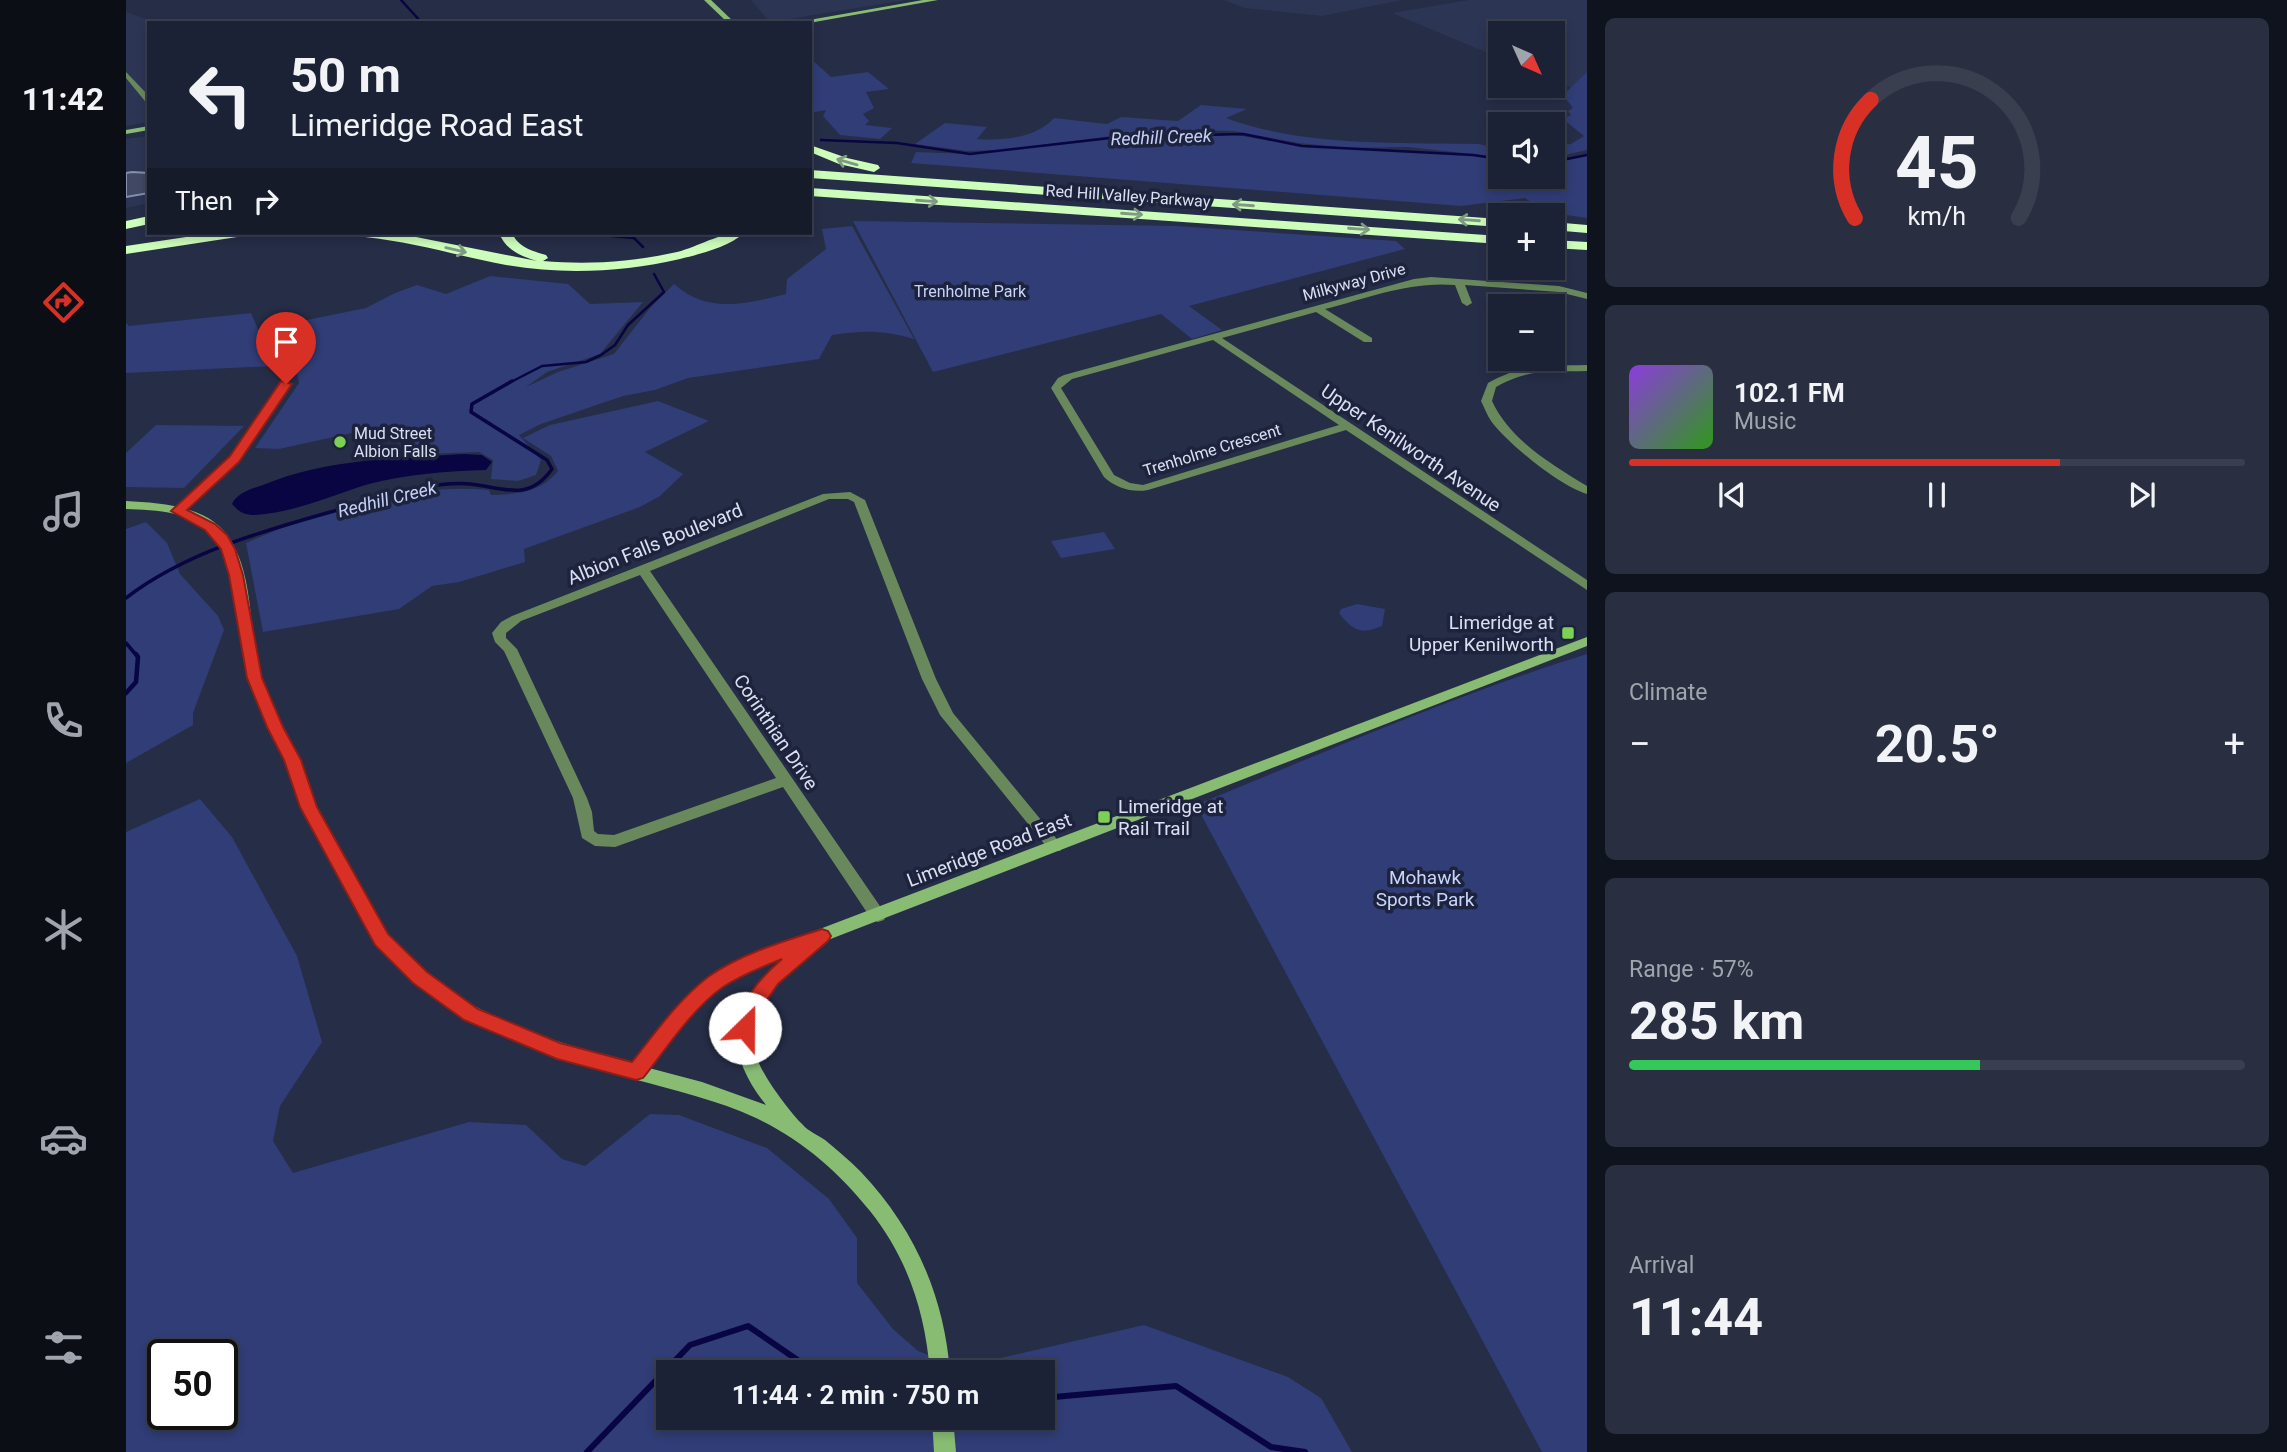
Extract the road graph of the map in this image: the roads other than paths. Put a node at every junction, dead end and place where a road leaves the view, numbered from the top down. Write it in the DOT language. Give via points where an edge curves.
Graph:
graph roads {
  1 [pos="708,0"];
  2 [pos="935,0"];
  3 [pos="722,20"];
  4 [pos="807,21"];
  5 [pos="126,74"];
  6 [pos="147,100"];
  7 [pos="147,128"];
  8 [pos="126,132"];
  9 [pos="812,149"];
  10 [pos="812,174"];
  11 [pos="812,192"];
  12 [pos="1109,195"];
  13 [pos="147,220"];
  14 [pos="1488,222"];
  15 [pos="126,225"];
  16 [pos="1565,227"];
  17 [pos="1587,229"];
  18 [pos="169,235"];
  19 [pos="224,235"];
  20 [pos="375,235"];
  21 [pos="507,235"];
  22 [pos="719,235"];
  23 [pos="732,235"];
  24 [pos="1488,239"];
  25 [pos="126,244"];
  26 [pos="1565,245"];
  27 [pos="1587,246"];
  28 [pos="126,250"];
  29 [pos="1460,282"];
  30 [pos="1587,296"];
  31 [pos="1467,303"];
  32 [pos="1316,308"];
  33 [pos="1216,338"];
  34 [pos="1368,340"];
  35 [pos="1587,368"];
  36 [pos="286,384"];
  37 [pos="1346,426"];
  38 [pos="1587,491"];
  39 [pos="126,505"];
  40 [pos="177,511"];
  41 [pos="643,570"];
  42 [pos="1587,586"];
  43 [pos="1587,641"];
  44 [pos="786,780"];
  45 [pos="1055,846"];
  46 [pos="878,916"];
  47 [pos="822,936"];
  48 [pos="636,1071"];
  49 [pos="798,1132"];
  50 [pos="939,1360"];
  51 [pos="944,1430"];
  52 [pos="945,1452"];
  1 -- 3 [label="main road"];
  2 -- 4 [label="main road"];
  5 -- 6 [label="street"];
  7 -- 8 [label="main road"];
  12 -- 9 [label="highway, one-way" via="876,169"];
  10 -- 12 [label="highway, Red Hill Valley Parkway"];
  11 -- 24 [label="highway, Red Hill Valley Parkway, one-way"];
  14 -- 12 [label="highway, Red Hill Valley Parkway, one-way"];
  13 -- 15 [label="highway"];
  16 -- 17 [label="highway"];
  18 -- 25 [label="highway"];
  19 -- 28 [label="highway"];
  20 -- 23 [label="highway, one-way" via="558,267 657,259"];
  21 -- 22 [label="highway" via="512,244 531,255 579,262 659,254"];
  26 -- 27 [label="highway"];
  29 -- 30 [label="street, Milkyway Drive" via="1559,289"];
  29 -- 31 [label="street"];
  29 -- 32 [label="street, Milkyway Drive" via="1414,282"];
  32 -- 33 [label="street, Milkyway Drive"];
  32 -- 34 [label="street"];
  33 -- 37 [label="street, Upper Kenilworth Avenue"];
  33 -- 37 [label="street, Trenholme Crescent" via="1059,383 1056,392 1110,477 1122,486 1144,488"];
  35 -- 38 [label="street" via="1511,375 1495,383 1487,394 1488,408 1514,440"];
  36 -- 40 [label="street" via="234,459"];
  37 -- 42 [label="street, Upper Kenilworth Avenue"];
  39 -- 40 [label="main road"];
  40 -- 48 [label="main road" via="191,515 222,538 233,561 255,678 309,807 382,939 420,978 471,1014 557,1051"];
  41 -- 44 [label="street, Corinthian Drive"];
  41 -- 44 [label="street, Albion Falls Boulevard" via="515,618 499,633 580,798 587,834 595,841 615,841"];
  41 -- 45 [label="street, Albion Falls Boulevard" via="827,496 850,495 859,500 947,715"];
  43 -- 45 [label="main road, Limeridge Road East"];
  44 -- 46 [label="street, Corinthian Drive"];
  45 -- 46 [label="main road, Limeridge Road East"];
  46 -- 47 [label="main road, Limeridge Road East"];
  47 -- 48 [label="main road, Limeridge Road East" via="747,964 715,982"];
  47 -- 49 [label="main road" via="772,979 749,1011 745,1028 752,1070"];
  48 -- 49 [label="main road" via="744,1104"];
  49 -- 50 [label="main road" via="828,1152 873,1199 904,1242 929,1299"];
  51 -- 52 [label="main road"];
}
